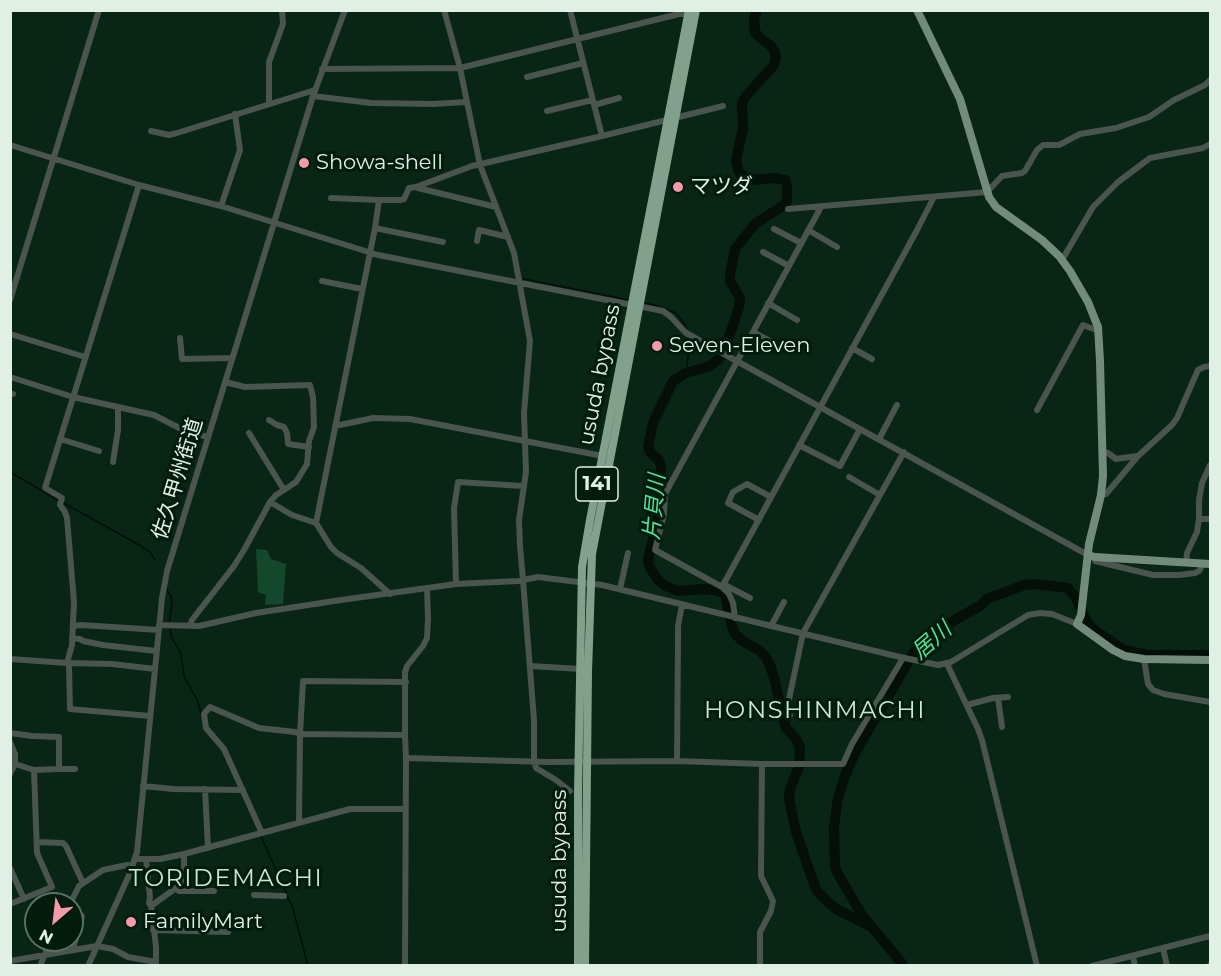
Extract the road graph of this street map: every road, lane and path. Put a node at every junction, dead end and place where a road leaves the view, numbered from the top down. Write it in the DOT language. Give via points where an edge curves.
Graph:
graph roads {
  1 [pos="99,10"];
  2 [pos="282,10"];
  3 [pos="345,10"];
  4 [pos="444,10"];
  5 [pos="570,10"];
  6 [pos="917,10"];
  7 [pos="691,12"];
  8 [pos="668,13"];
  9 [pos="577,39"];
  10 [pos="583,63"];
  11 [pos="460,68"];
  12 [pos="322,69"];
  13 [pos="527,76"];
  14 [pos="1210,80"];
  15 [pos="314,93"];
  16 [pos="619,98"];
  17 [pos="466,102"];
  18 [pos="593,103"];
  19 [pos="268,104"];
  20 [pos="723,106"];
  21 [pos="547,111"];
  22 [pos="236,114"];
  23 [pos="671,119"];
  24 [pos="151,131"];
  25 [pos="602,136"];
  26 [pos="1210,144"];
  27 [pos="10,145"];
  28 [pos="54,158"];
  29 [pos="480,165"];
  30 [pos="139,184"];
  31 [pos="416,187"];
  32 [pos="987,192"];
  33 [pos="934,197"];
  34 [pos="332,198"];
  35 [pos="379,200"];
  36 [pos="221,206"];
  37 [pos="496,207"];
  38 [pos="821,207"];
  39 [pos="788,209"];
  40 [pos="274,222"];
  41 [pos="375,228"];
  42 [pos="774,229"];
  43 [pos="808,230"];
  44 [pos="508,237"];
  45 [pos="477,241"];
  46 [pos="443,242"];
  47 [pos="801,243"];
  48 [pos="837,247"];
  49 [pos="763,252"];
  50 [pos="369,253"];
  51 [pos="1062,260"];
  52 [pos="789,266"];
  53 [pos="321,281"];
  54 [pos="519,283"];
  55 [pos="362,289"];
  56 [pos="10,300"];
  57 [pos="768,303"];
  58 [pos="636,306"];
  59 [pos="797,320"];
  60 [pos="1099,331"];
  61 [pos="753,332"];
  62 [pos="10,334"];
  63 [pos="180,338"];
  64 [pos="779,346"];
  65 [pos="852,348"];
  66 [pos="85,357"];
  67 [pos="232,358"];
  68 [pos="872,359"];
  69 [pos="737,361"];
  70 [pos="1210,366"];
  71 [pos="10,377"];
  72 [pos="225,382"];
  73 [pos="73,396"];
  74 [pos="897,405"];
  75 [pos="118,407"];
  76 [pos="820,407"];
  77 [pos="1036,410"];
  78 [pos="269,420"];
  79 [pos="335,426"];
  80 [pos="860,429"];
  81 [pos="249,433"];
  82 [pos="208,437"];
  83 [pos="60,439"];
  84 [pos="879,439"];
  85 [pos="525,441"];
  86 [pos="799,445"];
  87 [pos="309,447"];
  88 [pos="99,451"];
  89 [pos="904,452"];
  90 [pos="1103,452"];
  91 [pos="603,456"];
  92 [pos="1138,456"];
  93 [pos="113,462"];
  94 [pos="1210,465"];
  95 [pos="849,477"];
  96 [pos="523,486"];
  97 [pos="284,489"];
  98 [pos="880,495"];
  99 [pos="1101,495"];
  100 [pos="771,497"];
  101 [pos="270,502"];
  102 [pos="1199,519"];
  103 [pos="1210,519"];
  104 [pos="759,520"];
  105 [pos="316,523"];
  106 [pos="628,553"];
  107 [pos="1091,556"];
  108 [pos="1186,563"];
  109 [pos="1207,564"];
  110 [pos="524,579"];
  111 [pos="586,582"];
  112 [pos="456,584"];
  113 [pos="722,586"];
  114 [pos="427,588"];
  115 [pos="620,590"];
  116 [pos="390,594"];
  117 [pos="750,598"];
  118 [pos="784,602"];
  119 [pos="682,605"];
  120 [pos="734,617"];
  121 [pos="1077,624"];
  122 [pos="73,626"];
  123 [pos="190,626"];
  124 [pos="771,626"];
  125 [pos="159,628"];
  126 [pos="803,633"];
  127 [pos="72,638"];
  128 [pos="156,651"];
  129 [pos="10,659"];
  130 [pos="907,659"];
  131 [pos="1144,659"];
  132 [pos="1210,660"];
  133 [pos="67,663"];
  134 [pos="947,664"];
  135 [pos="530,666"];
  136 [pos="154,669"];
  137 [pos="580,669"];
  138 [pos="406,682"];
  139 [pos="1008,697"];
  140 [pos="998,698"];
  141 [pos="1210,702"];
  142 [pos="967,705"];
  143 [pos="790,715"];
  144 [pos="150,716"];
  145 [pos="1002,727"];
  146 [pos="10,733"];
  147 [pos="300,734"];
  148 [pos="405,735"];
  149 [pos="10,742"];
  150 [pos="406,758"];
  151 [pos="534,761"];
  152 [pos="677,761"];
  153 [pos="583,762"];
  154 [pos="15,764"];
  155 [pos="762,764"];
  156 [pos="59,769"];
  157 [pos="75,769"];
  158 [pos="34,770"];
  159 [pos="10,774"];
  160 [pos="143,786"];
  161 [pos="205,789"];
  162 [pos="241,790"];
  163 [pos="570,791"];
  164 [pos="405,809"];
  165 [pos="299,822"];
  166 [pos="261,834"];
  167 [pos="37,842"];
  168 [pos="208,848"];
  169 [pos="184,854"];
  170 [pos="146,860"];
  171 [pos="134,862"];
  172 [pos="10,868"];
  173 [pos="83,884"];
  174 [pos="176,888"];
  175 [pos="214,891"];
  176 [pos="40,892"];
  177 [pos="76,892"];
  178 [pos="254,895"];
  179 [pos="284,896"];
  180 [pos="24,899"];
  181 [pos="10,904"];
  182 [pos="151,906"];
  183 [pos="153,930"];
  184 [pos="228,932"];
  185 [pos="1210,936"];
  186 [pos="97,946"];
  187 [pos="84,948"];
  188 [pos="1163,948"];
  189 [pos="45,952"];
  190 [pos="58,952"];
  191 [pos="44,955"];
  192 [pos="1133,956"];
  193 [pos="10,961"];
  194 [pos="156,964"];
  195 [pos="40,966"];
  196 [pos="88,966"];
  197 [pos="405,966"];
  198 [pos="578,966"];
  199 [pos="585,966"];
  200 [pos="760,966"];
  201 [pos="1037,966"];
  202 [pos="1092,966"];
  203 [pos="1135,966"];
  204 [pos="1167,966"];
  1 -- 28 [label="street"];
  2 -- 19 [label="street" via="283,24 269,62"];
  3 -- 12 [label="street, 佐久甲州街道"];
  4 -- 11 [label="street"];
  5 -- 9 [label="street"];
  6 -- 32 [label="main road" via="960,99"];
  7 -- 8 [label="street"];
  7 -- 23 [label="highway, usuda bypass / 141"];
  8 -- 9 [label="street"];
  9 -- 10 [label="street"];
  9 -- 11 [label="street"];
  10 -- 13 [label="street"];
  10 -- 18 [label="street"];
  11 -- 12 [label="street"];
  11 -- 17 [label="street"];
  12 -- 15 [label="street, 佐久甲州街道"];
  14 -- 32 [label="street" via="1149,117 1080,134 1059,145 1043,145 1025,171 1002,176"];
  15 -- 17 [label="street" via="371,102"];
  15 -- 19 [label="street"];
  15 -- 40 [label="street, 佐久甲州街道"];
  16 -- 18 [label="street"];
  17 -- 29 [label="street"];
  18 -- 21 [label="street"];
  18 -- 25 [label="street"];
  19 -- 22 [label="street"];
  20 -- 23 [label="street"];
  22 -- 24 [label="street" via="169,135"];
  22 -- 36 [label="street" via="240,150"];
  23 -- 25 [label="street"];
  23 -- 58 [label="highway, usuda bypass / 141"];
  25 -- 29 [label="street"];
  26 -- 51 [label="street" via="1150,158 1118,182 1093,207"];
  27 -- 28 [label="street"];
  28 -- 30 [label="street"];
  28 -- 56 [label="street"];
  29 -- 31 [label="street"];
  29 -- 37 [label="street"];
  30 -- 36 [label="street"];
  30 -- 66 [label="street"];
  31 -- 35 [label="street" via="409,188 400,201"];
  31 -- 37 [label="street"];
  32 -- 33 [label="street"];
  32 -- 51 [label="main road" via="996,207 1042,240"];
  33 -- 38 [label="street"];
  33 -- 65 [label="street"];
  34 -- 35 [label="street"];
  35 -- 41 [label="street"];
  36 -- 40 [label="street"];
  37 -- 44 [label="street"];
  38 -- 39 [label="street"];
  38 -- 43 [label="street"];
  40 -- 50 [label="street"];
  40 -- 67 [label="street, 佐久甲州街道"];
  41 -- 46 [label="street"];
  41 -- 50 [label="street"];
  42 -- 47 [label="street"];
  43 -- 47 [label="street"];
  43 -- 48 [label="street"];
  44 -- 45 [label="street" via="479,230"];
  44 -- 54 [label="street"];
  47 -- 52 [label="street"];
  49 -- 52 [label="street"];
  50 -- 54 [label="street"];
  50 -- 55 [label="street"];
  51 -- 60 [label="main road" via="1088,302"];
  52 -- 57 [label="street"];
  53 -- 55 [label="street"];
  54 -- 58 [label="street"];
  54 -- 85 [label="street" via="530,341"];
  55 -- 79 [label="street"];
  57 -- 59 [label="street"];
  57 -- 61 [label="street"];
  58 -- 69 [label="street" via="666,313 686,333"];
  58 -- 91 [label="highway, usuda bypass / 141"];
  58 -- 111 [label="highway, usuda bypass / 141"];
  60 -- 77 [label="street" via="1083,325"];
  60 -- 90 [label="main road"];
  61 -- 64 [label="street"];
  61 -- 69 [label="street"];
  62 -- 66 [label="street"];
  63 -- 67 [label="street" via="182,358"];
  65 -- 68 [label="street"];
  65 -- 76 [label="street"];
  66 -- 73 [label="street"];
  67 -- 72 [label="street, 佐久甲州街道"];
  69 -- 76 [label="street"];
  69 -- 113 [label="street" via="665,494 655,550"];
  70 -- 92 [label="street" via="1198,370 1172,425"];
  71 -- 73 [label="street"];
  72 -- 82 [label="street, 佐久甲州街道"];
  72 -- 87 [label="street" via="245,387 310,385 314,427"];
  73 -- 75 [label="street"];
  73 -- 83 [label="street"];
  74 -- 84 [label="street"];
  75 -- 82 [label="street" via="154,415 187,432"];
  75 -- 93 [label="street"];
  76 -- 80 [label="street"];
  76 -- 86 [label="street"];
  78 -- 87 [label="street" via="284,427 288,444"];
  79 -- 85 [label="street" via="373,418 397,418"];
  79 -- 105 [label="street"];
  80 -- 84 [label="street"];
  80 -- 86 [label="street" via="840,466"];
  81 -- 97 [label="street"];
  82 -- 125 [label="street, 佐久甲州街道" via="167,571"];
  83 -- 88 [label="street"];
  83 -- 122 [label="street" via="45,488 62,498 67,518"];
  84 -- 89 [label="street"];
  85 -- 91 [label="street"];
  85 -- 96 [label="street"];
  86 -- 100 [label="street"];
  87 -- 97 [label="street" via="305,468 296,482"];
  89 -- 98 [label="street"];
  89 -- 107 [label="street"];
  90 -- 92 [label="street" via="1116,459"];
  90 -- 99 [label="main road"];
  91 -- 111 [label="highway, usuda bypass / 141" via="584,551"];
  92 -- 99 [label="street"];
  94 -- 102 [label="street" via="1202,483"];
  95 -- 98 [label="street"];
  96 -- 110 [label="street" via="519,520"];
  96 -- 112 [label="street" via="458,482 454,508"];
  97 -- 101 [label="street"];
  98 -- 126 [label="street"];
  99 -- 107 [label="main road" via="1092,530"];
  100 -- 104 [label="street"];
  100 -- 104 [label="street" via="747,484 734,492 728,503"];
  101 -- 105 [label="street"];
  101 -- 123 [label="street" via="234,566"];
  102 -- 103 [label="street"];
  102 -- 108 [label="street"];
  104 -- 113 [label="street"];
  105 -- 116 [label="street" via="337,553"];
  106 -- 115 [label="street"];
  107 -- 108 [label="main road"];
  107 -- 109 [label="street" via="1095,561 1153,575 1195,573"];
  107 -- 121 [label="main road"];
  108 -- 109 [label="main road"];
  110 -- 111 [label="street"];
  110 -- 112 [label="street"];
  110 -- 135 [label="street"];
  111 -- 115 [label="street"];
  111 -- 137 [label="highway, usuda bypass / 141"];
  111 -- 153 [label="highway, usuda bypass / 141"];
  112 -- 114 [label="street"];
  113 -- 117 [label="street"];
  113 -- 120 [label="street" via="733,603"];
  114 -- 116 [label="street"];
  114 -- 138 [label="street" via="426,638 406,669"];
  115 -- 119 [label="street"];
  116 -- 123 [label="street"];
  118 -- 124 [label="street"];
  119 -- 120 [label="street"];
  119 -- 152 [label="street" via="678,626"];
  120 -- 124 [label="street"];
  121 -- 131 [label="main road" via="1120,654"];
  121 -- 134 [label="street" via="1052,614 1028,615"];
  122 -- 125 [label="street"];
  122 -- 127 [label="street"];
  123 -- 125 [label="street"];
  124 -- 126 [label="street"];
  125 -- 128 [label="street, 佐久甲州街道"];
  126 -- 130 [label="street"];
  126 -- 143 [label="street" via="788,704"];
  127 -- 128 [label="street"];
  127 -- 133 [label="street"];
  128 -- 136 [label="street, 佐久甲州街道"];
  129 -- 133 [label="street"];
  130 -- 134 [label="street"];
  130 -- 155 [label="street" via="843,764"];
  131 -- 132 [label="main road"];
  131 -- 141 [label="street" via="1148,684 1153,690"];
  133 -- 136 [label="street"];
  133 -- 144 [label="street" via="70,709"];
  134 -- 142 [label="street"];
  135 -- 137 [label="street"];
  135 -- 151 [label="street"];
  136 -- 144 [label="street, 佐久甲州街道"];
  137 -- 153 [label="highway, usuda bypass / 141"];
  138 -- 147 [label="street" via="303,681"];
  138 -- 148 [label="street"];
  139 -- 140 [label="street"];
  140 -- 142 [label="street"];
  140 -- 145 [label="street"];
  142 -- 201 [label="street" via="982,740"];
  144 -- 160 [label="street, 佐久甲州街道"];
  146 -- 156 [label="street" via="59,737"];
  147 -- 148 [label="street"];
  147 -- 162 [label="street" via="259,728 207,705 206,728 224,749"];
  147 -- 165 [label="street"];
  148 -- 150 [label="street"];
  149 -- 154 [label="street"];
  150 -- 151 [label="street"];
  150 -- 164 [label="street"];
  151 -- 153 [label="street"];
  151 -- 163 [label="street" via="536,768"];
  152 -- 153 [label="street"];
  152 -- 155 [label="street"];
  153 -- 198 [label="highway, usuda bypass / 141"];
  153 -- 199 [label="highway, usuda bypass / 141"];
  154 -- 158 [label="street"];
  154 -- 159 [label="street"];
  155 -- 200 [label="street" via="761,876 773,901 760,932"];
  156 -- 157 [label="street"];
  156 -- 158 [label="street"];
  158 -- 167 [label="street"];
  160 -- 161 [label="street"];
  160 -- 171 [label="street, 佐久甲州街道"];
  161 -- 162 [label="street"];
  161 -- 168 [label="street"];
  162 -- 166 [label="street"];
  164 -- 165 [label="street" via="350,809"];
  164 -- 197 [label="street"];
  165 -- 166 [label="street"];
  166 -- 168 [label="street"];
  167 -- 173 [label="street" via="63,843"];
  167 -- 176 [label="street" via="37,853 52,887"];
  168 -- 169 [label="street"];
  169 -- 170 [label="street"];
  169 -- 174 [label="street" via="184,881"];
  170 -- 171 [label="street"];
  170 -- 182 [label="street"];
  171 -- 173 [label="street" via="103,870"];
  171 -- 186 [label="street, 佐久甲州街道"];
  172 -- 180 [label="street"];
  173 -- 177 [label="street"];
  174 -- 175 [label="street"];
  174 -- 182 [label="street"];
  178 -- 179 [label="street"];
  180 -- 181 [label="street"];
  182 -- 183 [label="street"];
  183 -- 184 [label="street"];
  183 -- 194 [label="street"];
  185 -- 188 [label="street"];
  186 -- 187 [label="street"];
  186 -- 194 [label="street"];
  186 -- 196 [label="street, 佐久甲州街道"];
  188 -- 192 [label="street"];
  188 -- 204 [label="street"];
  189 -- 191 [label="street"];
  190 -- 191 [label="street"];
  191 -- 193 [label="street"];
  191 -- 195 [label="street"];
  192 -- 202 [label="street"];
  192 -- 203 [label="street"];
}
